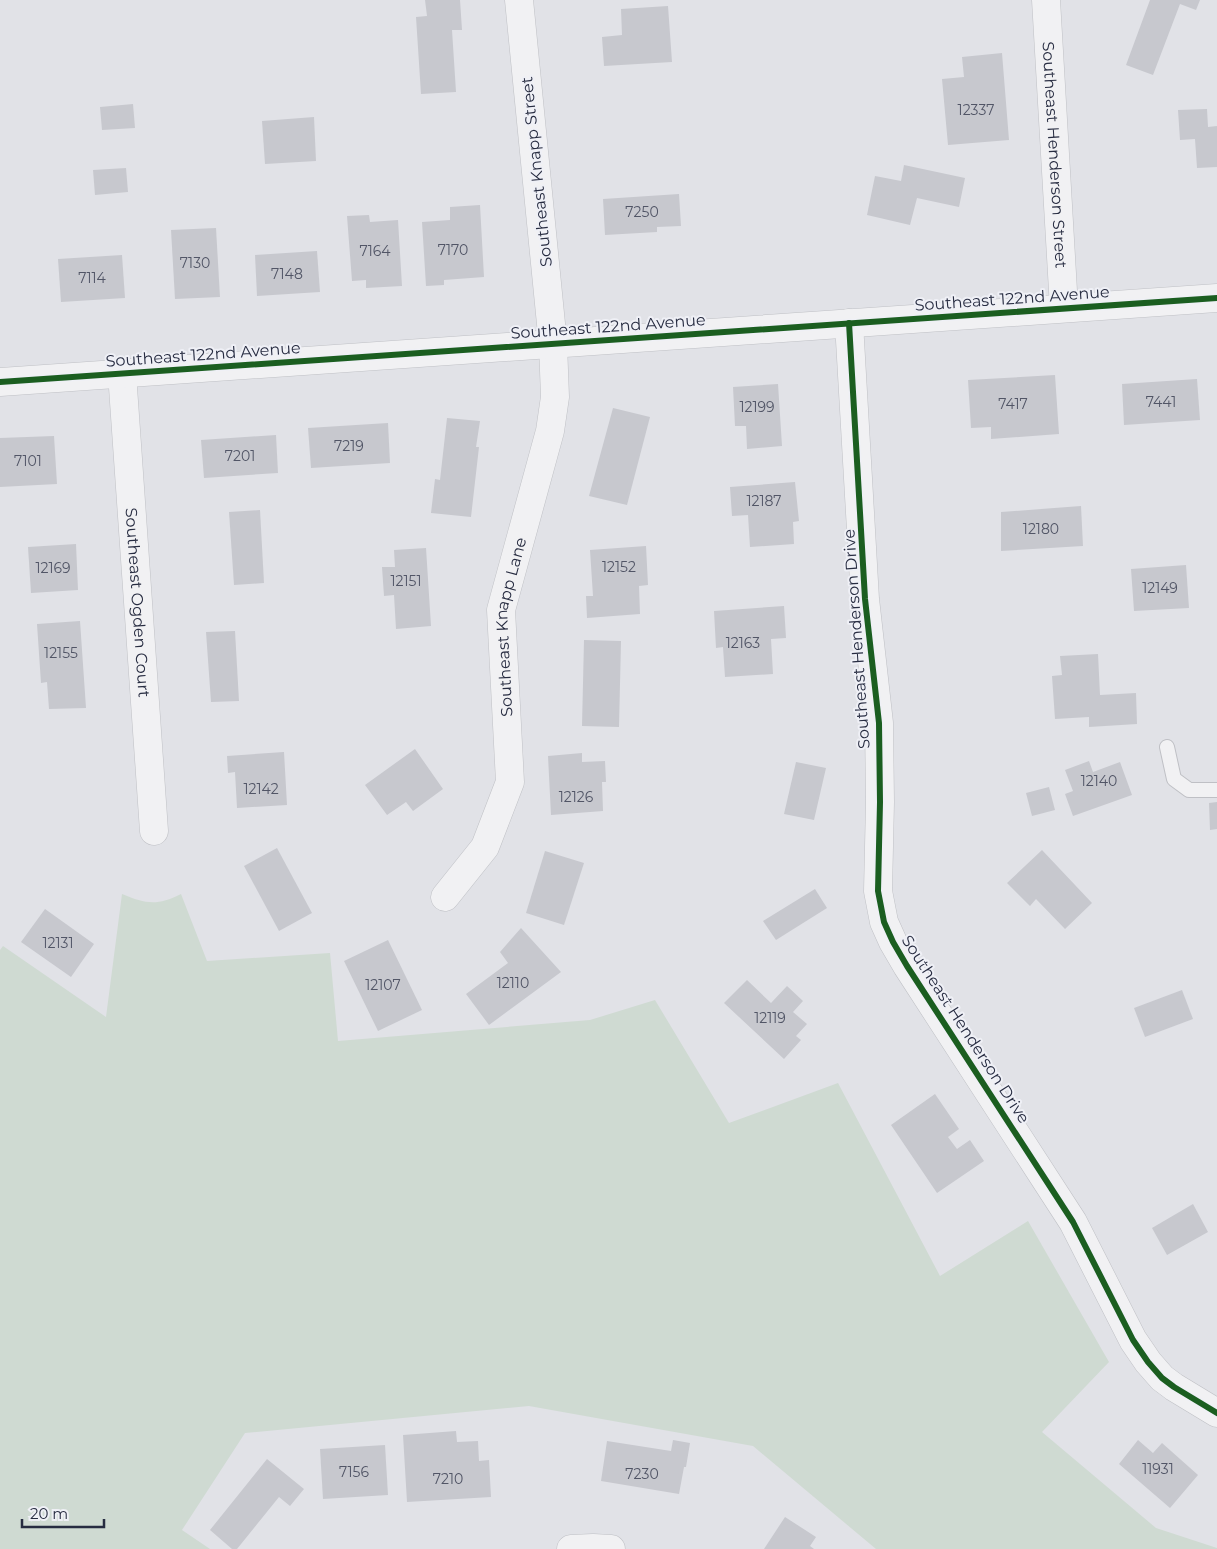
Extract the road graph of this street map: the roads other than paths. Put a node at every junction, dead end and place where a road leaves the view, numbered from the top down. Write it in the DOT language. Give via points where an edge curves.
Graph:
graph roads {
  1 [pos="519,0"];
  2 [pos="1046,0"];
  3 [pos="1217,298"];
  4 [pos="1064,308"];
  5 [pos="849,323"];
  6 [pos="553,344"];
  7 [pos="122,374"];
  8 [pos="0,382"];
  9 [pos="1167,747"];
  10 [pos="1217,790"];
  11 [pos="154,831"];
  12 [pos="445,897"];
  13 [pos="1217,1413"];
  14 [pos="571,1549"];
  15 [pos="611,1549"];
  1 -- 6 [label="street, Southeast Knapp Street"];
  2 -- 4 [label="street, Southeast Henderson Street"];
  3 -- 4 [label="street, Southeast 122nd Avenue"];
  4 -- 5 [label="street, Southeast 122nd Avenue"];
  5 -- 6 [label="street, Southeast 122nd Avenue"];
  5 -- 13 [label="street, Southeast Henderson Drive" via="866,599 879,723 878,890 884,922 907,966 1073,1222 1133,1340 1162,1378"];
  6 -- 7 [label="street, Southeast 122nd Avenue"];
  6 -- 12 [label="street, Southeast Knapp Lane" via="555,397 550,431 501,610 510,782 485,847"];
  7 -- 8 [label="street, Southeast 122nd Avenue"];
  7 -- 11 [label="street, Southeast Ogden Court"];
  9 -- 10 [label="lane" via="1174,780 1189,790"];
  14 -- 15 [label="street"];
}
